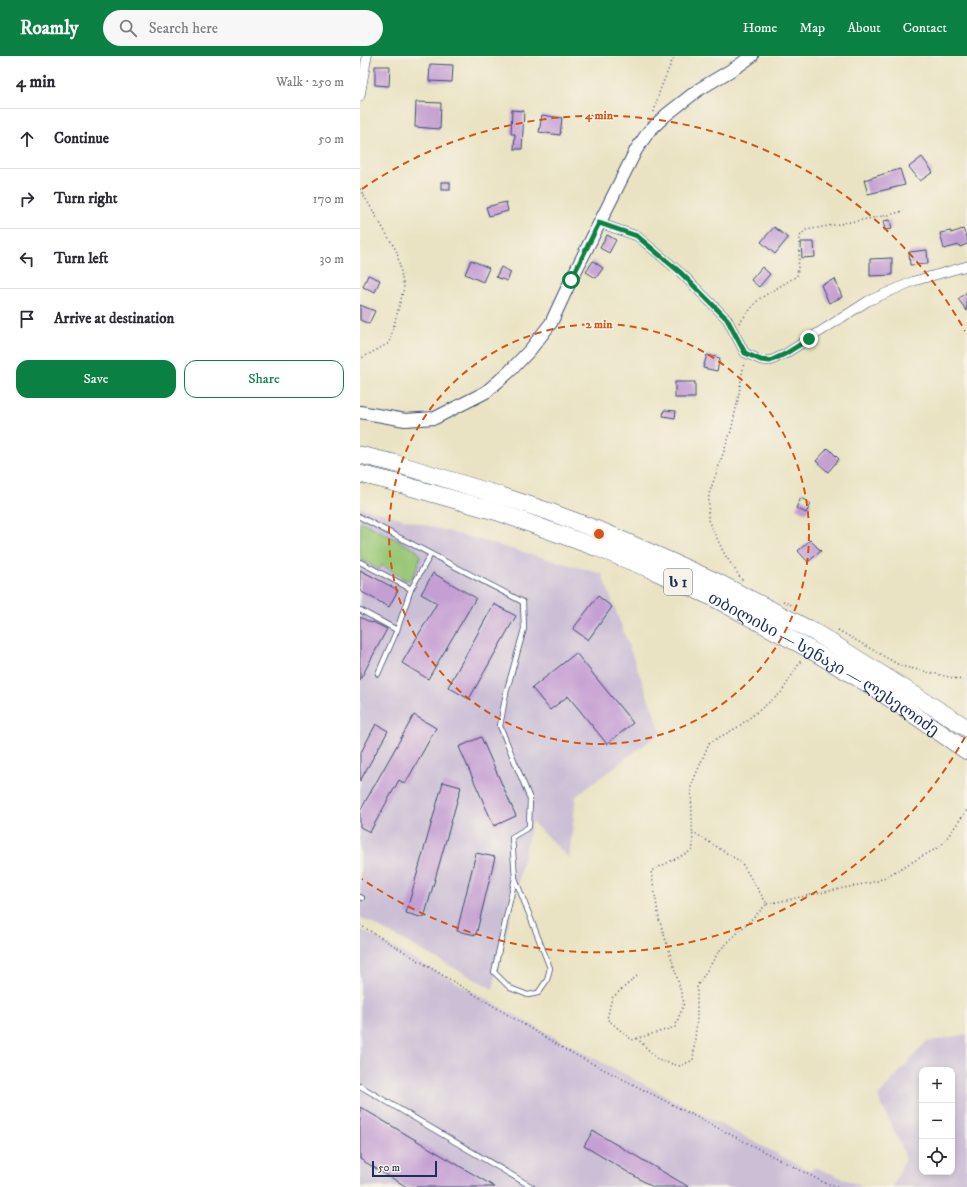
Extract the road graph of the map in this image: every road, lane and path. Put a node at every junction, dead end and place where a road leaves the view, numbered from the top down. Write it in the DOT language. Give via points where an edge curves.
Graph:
graph roads {
  1 [pos="366,56"];
  2 [pos="674,56"];
  3 [pos="752,56"];
  4 [pos="360,96"];
  5 [pos="649,131"];
  6 [pos="360,189"];
  7 [pos="904,211"];
  8 [pos="599,223"];
  9 [pos="967,266"];
  10 [pos="733,331"];
  11 [pos="745,353"];
  12 [pos="360,359"];
  13 [pos="360,412"];
  14 [pos="360,455"];
  15 [pos="360,474"];
  16 [pos="360,517"];
  17 [pos="431,554"];
  18 [pos="360,562"];
  19 [pos="745,584"];
  20 [pos="411,589"];
  21 [pos="778,599"];
  22 [pos="799,609"];
  23 [pos="360,610"];
  24 [pos="833,628"];
  25 [pos="397,630"];
  26 [pos="808,649"];
  27 [pos="378,674"];
  28 [pos="967,680"];
  29 [pos="967,728"];
  30 [pos="967,751"];
  31 [pos="967,810"];
  32 [pos="693,832"];
  33 [pos="515,878"];
  34 [pos="767,904"];
  35 [pos="360,925"];
  36 [pos="637,976"];
  37 [pos="637,1038"];
  38 [pos="360,1086"];
  39 [pos="532,1187"];
  40 [pos="837,1187"];
  1 -- 4 [label="street"];
  2 -- 5 [label="path" via="660,90"];
  3 -- 5 [label="street" via="698,90"];
  5 -- 8 [label="street" via="636,150"];
  6 -- 12 [label="path" via="397,252 404,288 389,343"];
  7 -- 10 [label="path" via="806,230 800,236 797,276 759,300"];
  8 -- 10 [label="street" via="637,236 681,273 727,319"];
  8 -- 13 [label="street" via="552,323 509,372 486,392 435,418 405,420"];
  9 -- 11 [label="street" via="914,281 868,301 770,361"];
  10 -- 11 [label="street"];
  11 -- 19 [label="path" via="731,431 709,494 708,520 725,555"];
  14 -- 29 [label="highway, თბილისი — სენაკი — ლესელიძე / ს 1" via="394,463 550,512 606,533 715,581 816,633"];
  15 -- 26 [label="highway, თბილისი — სენაკი — ლესელიძე / ს 1" via="498,512 598,548 714,598"];
  16 -- 17 [label="lane"];
  17 -- 20 [label="lane"];
  17 -- 33 [label="lane" via="523,602 524,629 506,693 500,726 530,799 529,827 512,837"];
  18 -- 20 [label="lane"];
  20 -- 25 [label="lane"];
  21 -- 22 [label="path"];
  23 -- 25 [label="lane"];
  24 -- 28 [label="path" via="901,666"];
  25 -- 27 [label="lane"];
  26 -- 30 [label="highway, თბილისი — სენაკი — ლესელიძე / ს 1" via="875,688"];
  26 -- 32 [label="path" via="781,693 738,727 709,743 691,786"];
  31 -- 34 [label="path" via="941,846 878,881"];
  32 -- 34 [label="path" via="741,862"];
  32 -- 37 [label="path" via="693,850 651,871 659,919 684,1003 675,1027"];
  33 -- 33 [label="lane" via="494,972 510,988 528,995 538,993 547,980 550,968"];
  34 -- 37 [label="path" via="720,950 697,986 693,1060 680,1066 658,1060"];
  35 -- 40 [label="path" via="566,1050"];
  36 -- 37 [label="path" via="612,998 607,1019 632,1040"];
  38 -- 39 [label="lane"];
}
